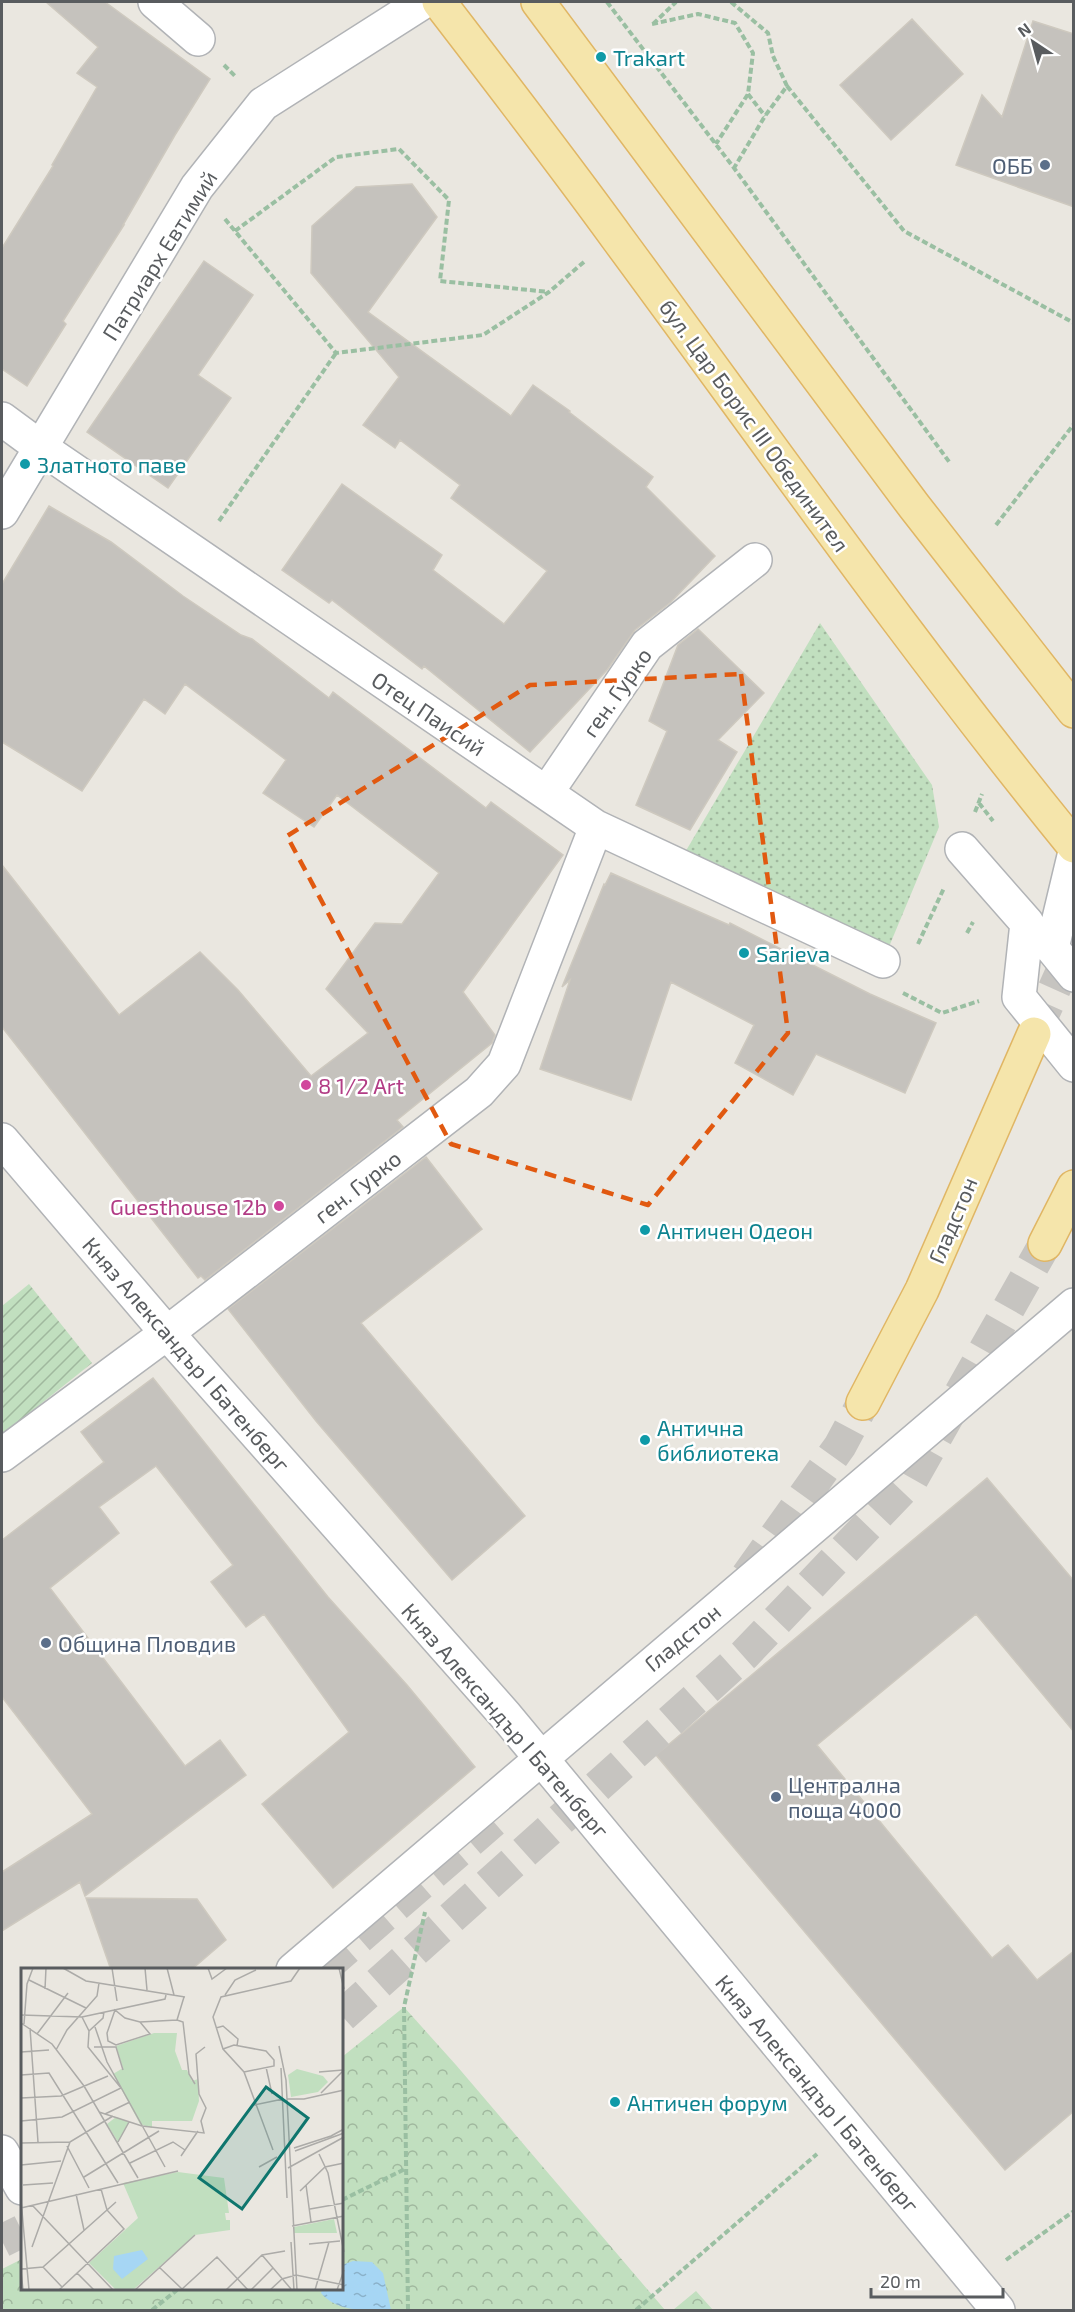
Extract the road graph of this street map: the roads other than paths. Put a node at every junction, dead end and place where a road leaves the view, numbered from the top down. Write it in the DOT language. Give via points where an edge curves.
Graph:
graph roads {
  1 [pos="154,2"];
  2 [pos="423,2"];
  3 [pos="439,2"];
  4 [pos="538,2"];
  5 [pos="198,39"];
  6 [pos="2,419"];
  7 [pos="40,447"];
  8 [pos="2,512"];
  9 [pos="755,560"];
  10 [pos="1074,711"];
  11 [pos="547,792"];
  12 [pos="596,827"];
  13 [pos="1074,846"];
  14 [pos="962,849"];
  15 [pos="1074,856"];
  16 [pos="894,966"];
  17 [pos="1074,975"];
  18 [pos="1034,1034"];
  19 [pos="1074,1065"];
  20 [pos="2,1140"];
  21 [pos="1074,1187"];
  22 [pos="1045,1244"];
  23 [pos="1074,1305"];
  24 [pos="167,1333"];
  25 [pos="863,1403"];
  26 [pos="2,1455"];
  27 [pos="540,1758"];
  28 [pos="295,1968"];
  29 [pos="2,2151"];
  30 [pos="21,2186"];
  31 [pos="998,2310"];
  1 -- 5 [label="street"];
  2 -- 7 [label="street, Патриарх Евтимий" via="263,104 197,187"];
  3 -- 13 [label="main road, бул. Цар Борис III Обединител" via="838,539"];
  4 -- 10 [label="main road" via="914,506"];
  6 -- 7 [label="street, Отец Паисий"];
  7 -- 8 [label="street, Патриарх Евтимий"];
  7 -- 11 [label="street, Отец Паисий"];
  9 -- 11 [label="street, ген. Гурко" via="647,645"];
  11 -- 12 [label="street, Отец Паисий"];
  12 -- 16 [label="street, Отец Паисий"];
  12 -- 24 [label="street, ген. Гурко" via="504,1064 479,1092"];
  14 -- 19 [label="street" via="1027,923 1019,997"];
  15 -- 17 [label="street" via="1052,948"];
  18 -- 25 [label="main road, Гладстон" via="922,1290"];
  20 -- 24 [label="street, Княз Александър I Батенберг"];
  21 -- 22 [label="main road"];
  23 -- 27 [label="street, Гладстон"];
  24 -- 26 [label="street, ген. Гурко"];
  24 -- 27 [label="street, Княз Александър I Батенберг"];
  27 -- 28 [label="street, Гладстон"];
  27 -- 31 [label="street, Княз Александър I Батенберг"];
  29 -- 30 [label="street"];
}
